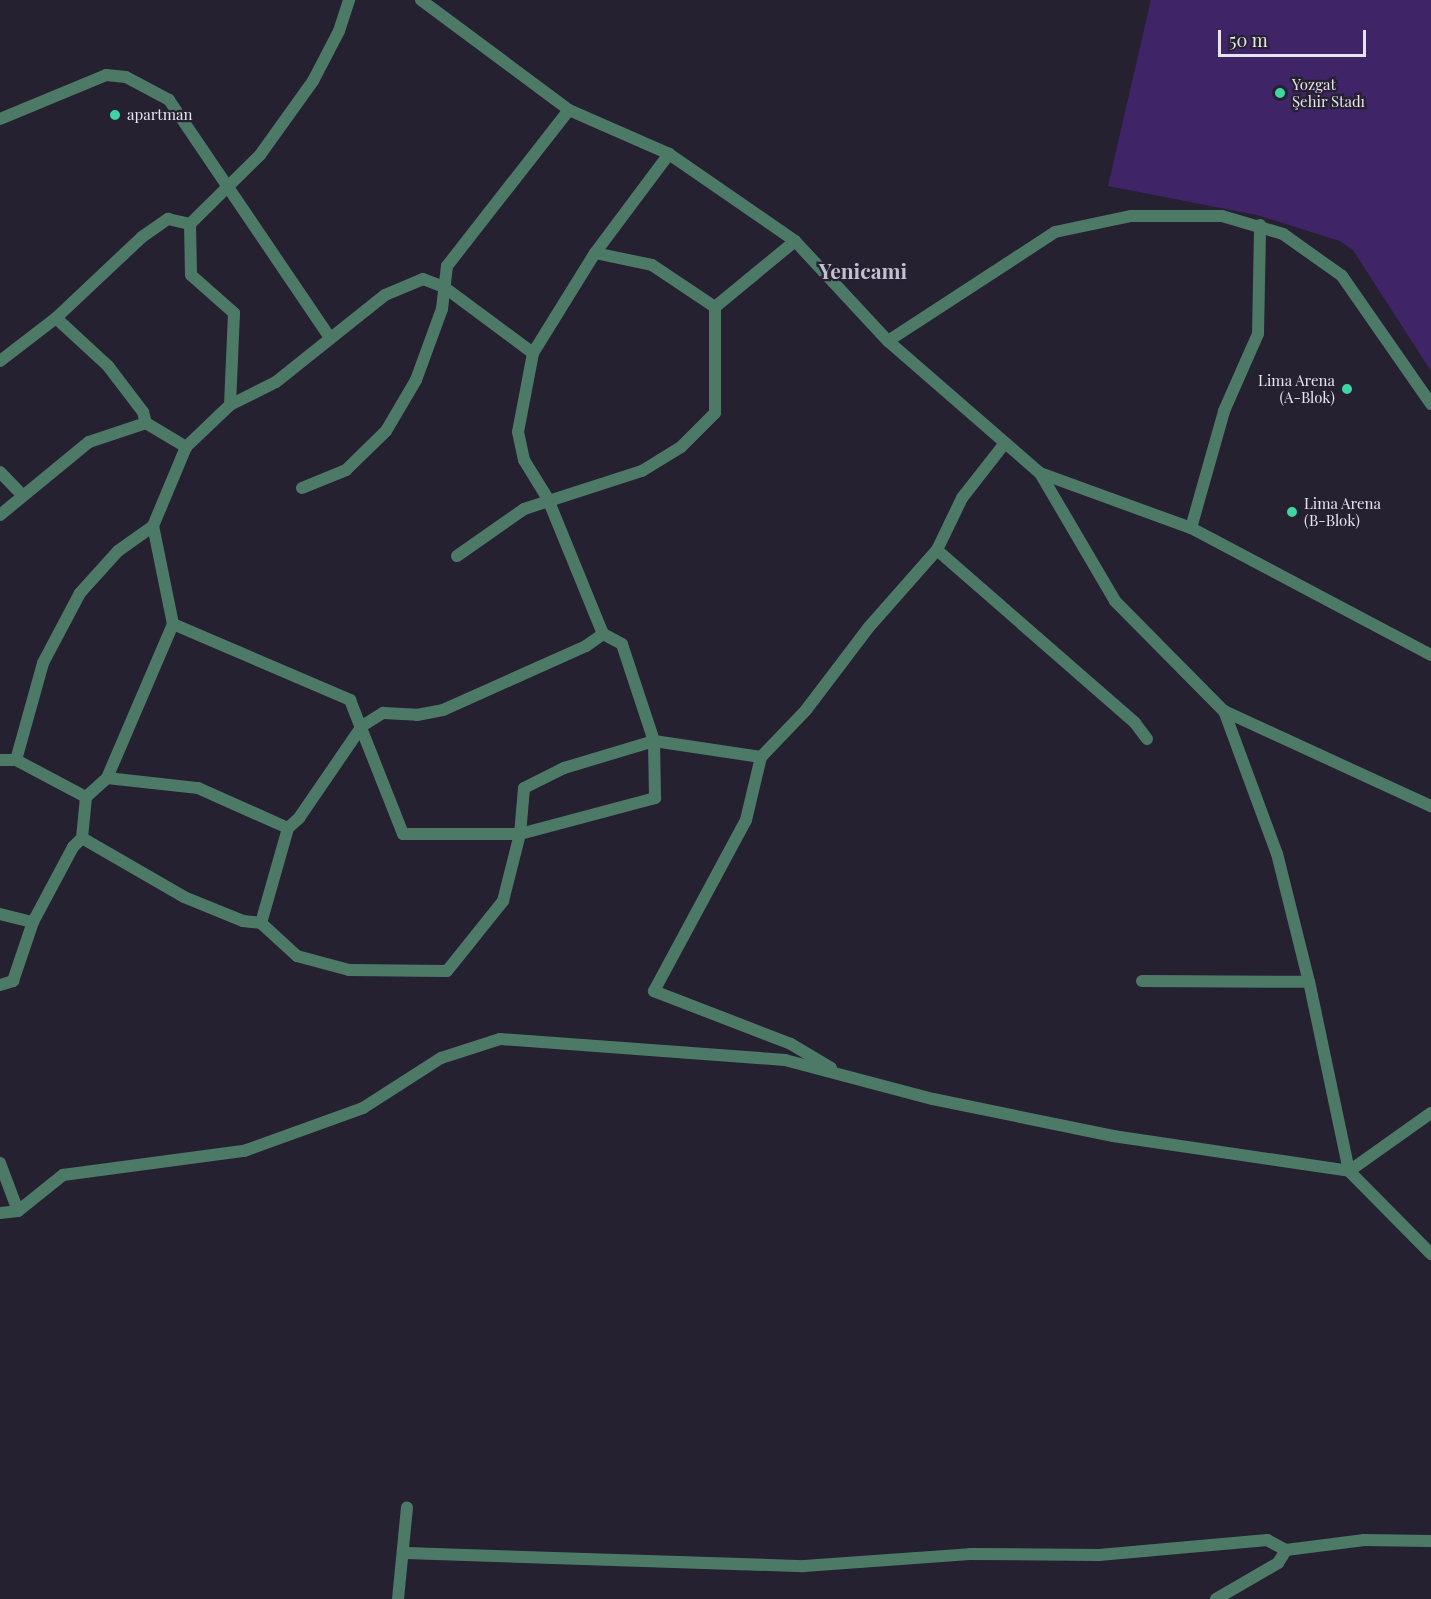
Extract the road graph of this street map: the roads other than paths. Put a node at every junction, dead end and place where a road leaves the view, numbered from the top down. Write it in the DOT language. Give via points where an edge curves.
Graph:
graph roads {
  1 [pos="349,0"];
  2 [pos="421,0"];
  3 [pos="569,110"];
  4 [pos="0,119"];
  5 [pos="669,154"];
  6 [pos="225,188"];
  7 [pos="190,224"];
  8 [pos="1260,225"];
  9 [pos="795,241"];
  10 [pos="595,253"];
  11 [pos="444,287"];
  12 [pos="715,307"];
  13 [pos="56,318"];
  14 [pos="330,338"];
  15 [pos="888,341"];
  16 [pos="533,353"];
  17 [pos="0,361"];
  18 [pos="1431,404"];
  19 [pos="230,405"];
  20 [pos="146,423"];
  21 [pos="1005,443"];
  22 [pos="186,447"];
  23 [pos="0,472"];
  24 [pos="1040,473"];
  25 [pos="302,488"];
  26 [pos="22,495"];
  27 [pos="548,499"];
  28 [pos="0,515"];
  29 [pos="153,526"];
  30 [pos="1191,528"];
  31 [pos="937,550"];
  32 [pos="457,556"];
  33 [pos="173,624"];
  34 [pos="603,634"];
  35 [pos="1431,654"];
  36 [pos="1224,711"];
  37 [pos="362,726"];
  38 [pos="1148,739"];
  39 [pos="654,741"];
  40 [pos="761,757"];
  41 [pos="0,760"];
  42 [pos="16,760"];
  43 [pos="107,778"];
  44 [pos="86,797"];
  45 [pos="1431,806"];
  46 [pos="288,828"];
  47 [pos="520,834"];
  48 [pos="82,838"];
  49 [pos="0,914"];
  50 [pos="33,922"];
  51 [pos="261,922"];
  52 [pos="1143,981"];
  53 [pos="1310,982"];
  54 [pos="0,985"];
  55 [pos="842,1075"];
  56 [pos="1431,1113"];
  57 [pos="0,1163"];
  58 [pos="1349,1171"];
  59 [pos="18,1211"];
  60 [pos="0,1213"];
  61 [pos="1431,1254"];
  62 [pos="407,1507"];
  63 [pos="1431,1541"];
  64 [pos="1286,1550"];
  65 [pos="406,1553"];
  66 [pos="398,1599"];
  67 [pos="1216,1599"];
  1 -- 6 [label="street" via="339,31 313,81 260,155"];
  2 -- 3 [label="street"];
  3 -- 5 [label="street"];
  3 -- 11 [label="street" via="447,266"];
  4 -- 6 [label="street" via="106,75 126,77 169,100"];
  5 -- 9 [label="street"];
  5 -- 10 [label="street"];
  6 -- 7 [label="street"];
  6 -- 14 [label="street"];
  7 -- 13 [label="street" via="168,219 142,237"];
  7 -- 19 [label="street" via="191,275 234,313"];
  8 -- 15 [label="street" via="1222,216 1178,214 1131,216 1055,232"];
  8 -- 18 [label="street" via="1313,252 1342,276"];
  8 -- 30 [label="street" via="1258,334 1224,411"];
  9 -- 12 [label="street"];
  9 -- 15 [label="street"];
  10 -- 12 [label="street" via="652,265"];
  10 -- 16 [label="street"];
  11 -- 14 [label="street" via="423,279 385,296"];
  11 -- 16 [label="street"];
  11 -- 25 [label="street" via="442,309 416,380 386,431 346,470"];
  12 -- 27 [label="street" via="715,413 681,447 642,471"];
  13 -- 17 [label="street"];
  13 -- 20 [label="street" via="108,366"];
  14 -- 19 [label="street" via="276,382"];
  15 -- 21 [label="street"];
  16 -- 27 [label="street" via="518,432 524,460"];
  19 -- 22 [label="street"];
  20 -- 22 [label="street"];
  20 -- 26 [label="street" via="88,442"];
  21 -- 24 [label="street"];
  21 -- 31 [label="street" via="962,498"];
  22 -- 29 [label="street"];
  23 -- 26 [label="street"];
  24 -- 30 [label="street"];
  24 -- 36 [label="street" via="1115,601"];
  26 -- 28 [label="street"];
  27 -- 32 [label="street" via="524,509"];
  27 -- 34 [label="street"];
  29 -- 33 [label="street"];
  29 -- 42 [label="street" via="118,551 80,593 43,663"];
  30 -- 35 [label="street"];
  31 -- 38 [label="street" via="1135,723"];
  31 -- 40 [label="street" via="869,627 806,710"];
  33 -- 37 [label="street" via="350,700"];
  33 -- 43 [label="street"];
  34 -- 37 [label="street" via="586,646 443,710 417,715 383,713"];
  34 -- 39 [label="street" via="622,644"];
  36 -- 45 [label="street"];
  36 -- 53 [label="street" via="1277,854"];
  37 -- 46 [label="street" via="299,818"];
  37 -- 47 [label="street" via="403,834"];
  39 -- 40 [label="street"];
  39 -- 47 [label="street" via="564,768 524,788"];
  39 -- 47 [label="street" via="655,798"];
  40 -- 55 [label="street" via="746,820 654,991 791,1044"];
  41 -- 42 [label="street"];
  42 -- 44 [label="street"];
  43 -- 44 [label="street"];
  43 -- 46 [label="street" via="198,788"];
  44 -- 48 [label="street"];
  46 -- 51 [label="street"];
  47 -- 51 [label="street" via="503,901 447,971 349,970 297,956"];
  48 -- 50 [label="street" via="73,847"];
  48 -- 51 [label="street" via="183,897 243,921"];
  49 -- 50 [label="street"];
  50 -- 54 [label="street" via="13,981"];
  52 -- 53 [label="street"];
  53 -- 58 [label="street"];
  55 -- 58 [label="street" via="1113,1136"];
  55 -- 59 [label="street" via="785,1060 500,1039 441,1058 363,1108 244,1151 63,1174"];
  56 -- 58 [label="street"];
  57 -- 59 [label="street"];
  58 -- 61 [label="street"];
  59 -- 60 [label="street"];
  62 -- 65 [label="street"];
  63 -- 64 [label="street" via="1364,1540"];
  64 -- 65 [label="street" via="1267,1540 1099,1555 970,1554 804,1566"];
  64 -- 67 [label="street" via="1278,1563"];
  65 -- 66 [label="street"];
}
